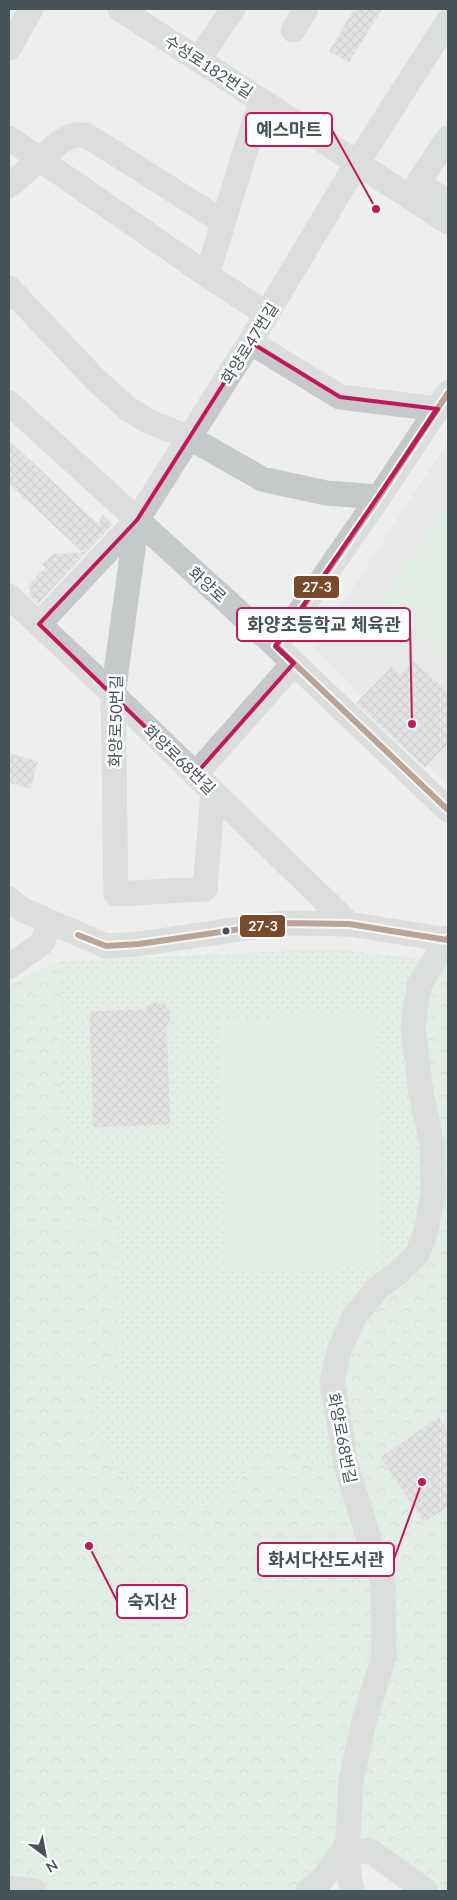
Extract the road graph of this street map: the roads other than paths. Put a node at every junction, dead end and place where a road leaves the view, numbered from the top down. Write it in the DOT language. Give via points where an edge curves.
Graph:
graph roads {
  1 [pos="31,9"];
  2 [pos="120,9"];
  3 [pos="232,9"];
  4 [pos="306,9"];
  5 [pos="446,29"];
  6 [pos="293,30"];
  7 [pos="11,39"];
  8 [pos="198,60"];
  9 [pos="261,100"];
  10 [pos="9,138"];
  11 [pos="448,138"];
  12 [pos="40,160"];
  13 [pos="357,163"];
  14 [pos="9,186"];
  15 [pos="448,203"];
  16 [pos="223,222"];
  17 [pos="448,222"];
  18 [pos="206,275"];
  19 [pos="9,288"];
  20 [pos="267,314"];
  21 [pos="250,342"];
  22 [pos="443,401"];
  23 [pos="9,403"];
  24 [pos="190,438"];
  25 [pos="379,497"];
  26 [pos="138,520"];
  27 [pos="9,596"];
  28 [pos="39,624"];
  29 [pos="285,655"];
  30 [pos="112,694"];
  31 [pos="195,775"];
  32 [pos="213,792"];
  33 [pos="448,810"];
  34 [pos="9,899"];
  35 [pos="50,923"];
  36 [pos="349,924"];
  37 [pos="448,939"];
  38 [pos="9,967"];
  39 [pos="345,1849"];
  40 [pos="9,1888"];
  41 [pos="34,1891"];
  42 [pos="308,1891"];
  43 [pos="352,1891"];
  44 [pos="426,1891"];
  1 -- 7 [label="street"];
  2 -- 8 [label="street, 수성로182번길"];
  3 -- 8 [label="street"];
  4 -- 6 [label="street"];
  5 -- 13 [label="street, 화양로47번길"];
  8 -- 9 [label="street, 수성로182번길"];
  9 -- 13 [label="street, 수성로182번길"];
  9 -- 16 [label="street"];
  10 -- 12 [label="street"];
  11 -- 15 [label="street" via="418,183"];
  12 -- 14 [label="street"];
  12 -- 16 [label="street" via="60,142 74,135 86,135"];
  12 -- 18 [label="street"];
  13 -- 17 [label="street, 수성로182번길"];
  13 -- 20 [label="street, 화양로47번길"];
  16 -- 18 [label="street"];
  18 -- 20 [label="street"];
  19 -- 24 [label="street" via="127,408 148,421"];
  20 -- 21 [label="street, 화양로47번길"];
  21 -- 22 [label="street" via="340,397"];
  21 -- 24 [label="street, 화양로47번길"];
  22 -- 25 [label="street"];
  23 -- 26 [label="street, 화양로"];
  24 -- 25 [label="street" via="262,479 326,493"];
  24 -- 26 [label="street, 화양로47번길"];
  25 -- 29 [label="street"];
  26 -- 28 [label="street"];
  26 -- 29 [label="street, 화양로"];
  26 -- 30 [label="street, 화양로50번길"];
  27 -- 28 [label="street, 화양로68번길"];
  28 -- 30 [label="street, 화양로68번길"];
  29 -- 31 [label="street"];
  29 -- 33 [label="street, 화양로"];
  30 -- 31 [label="street, 화양로68번길"];
  30 -- 32 [label="street, 화양로50번길" via="116,894 205,889"];
  31 -- 32 [label="street, 화양로68번길"];
  32 -- 36 [label="street, 화양로68번길"];
  34 -- 35 [label="street, 화양로68번길"];
  35 -- 36 [label="street, 화양로68번길" via="106,946 281,923"];
  35 -- 38 [label="street" via="42,942"];
  36 -- 37 [label="street, 화양로68번길"];
  37 -- 39 [label="street, 화양로68번길" via="419,986 413,1026 421,1093 432,1143 433,1194 426,1231 418,1253 379,1287 355,1315 339,1351 332,1381 347,1469 383,1583 385,1631 384,1656 364,1721 351,1781"];
  39 -- 42 [label="street" via="322,1881"];
  39 -- 43 [label="street"];
  39 -- 44 [label="street" via="372,1852"];
  40 -- 41 [label="street"];
}
